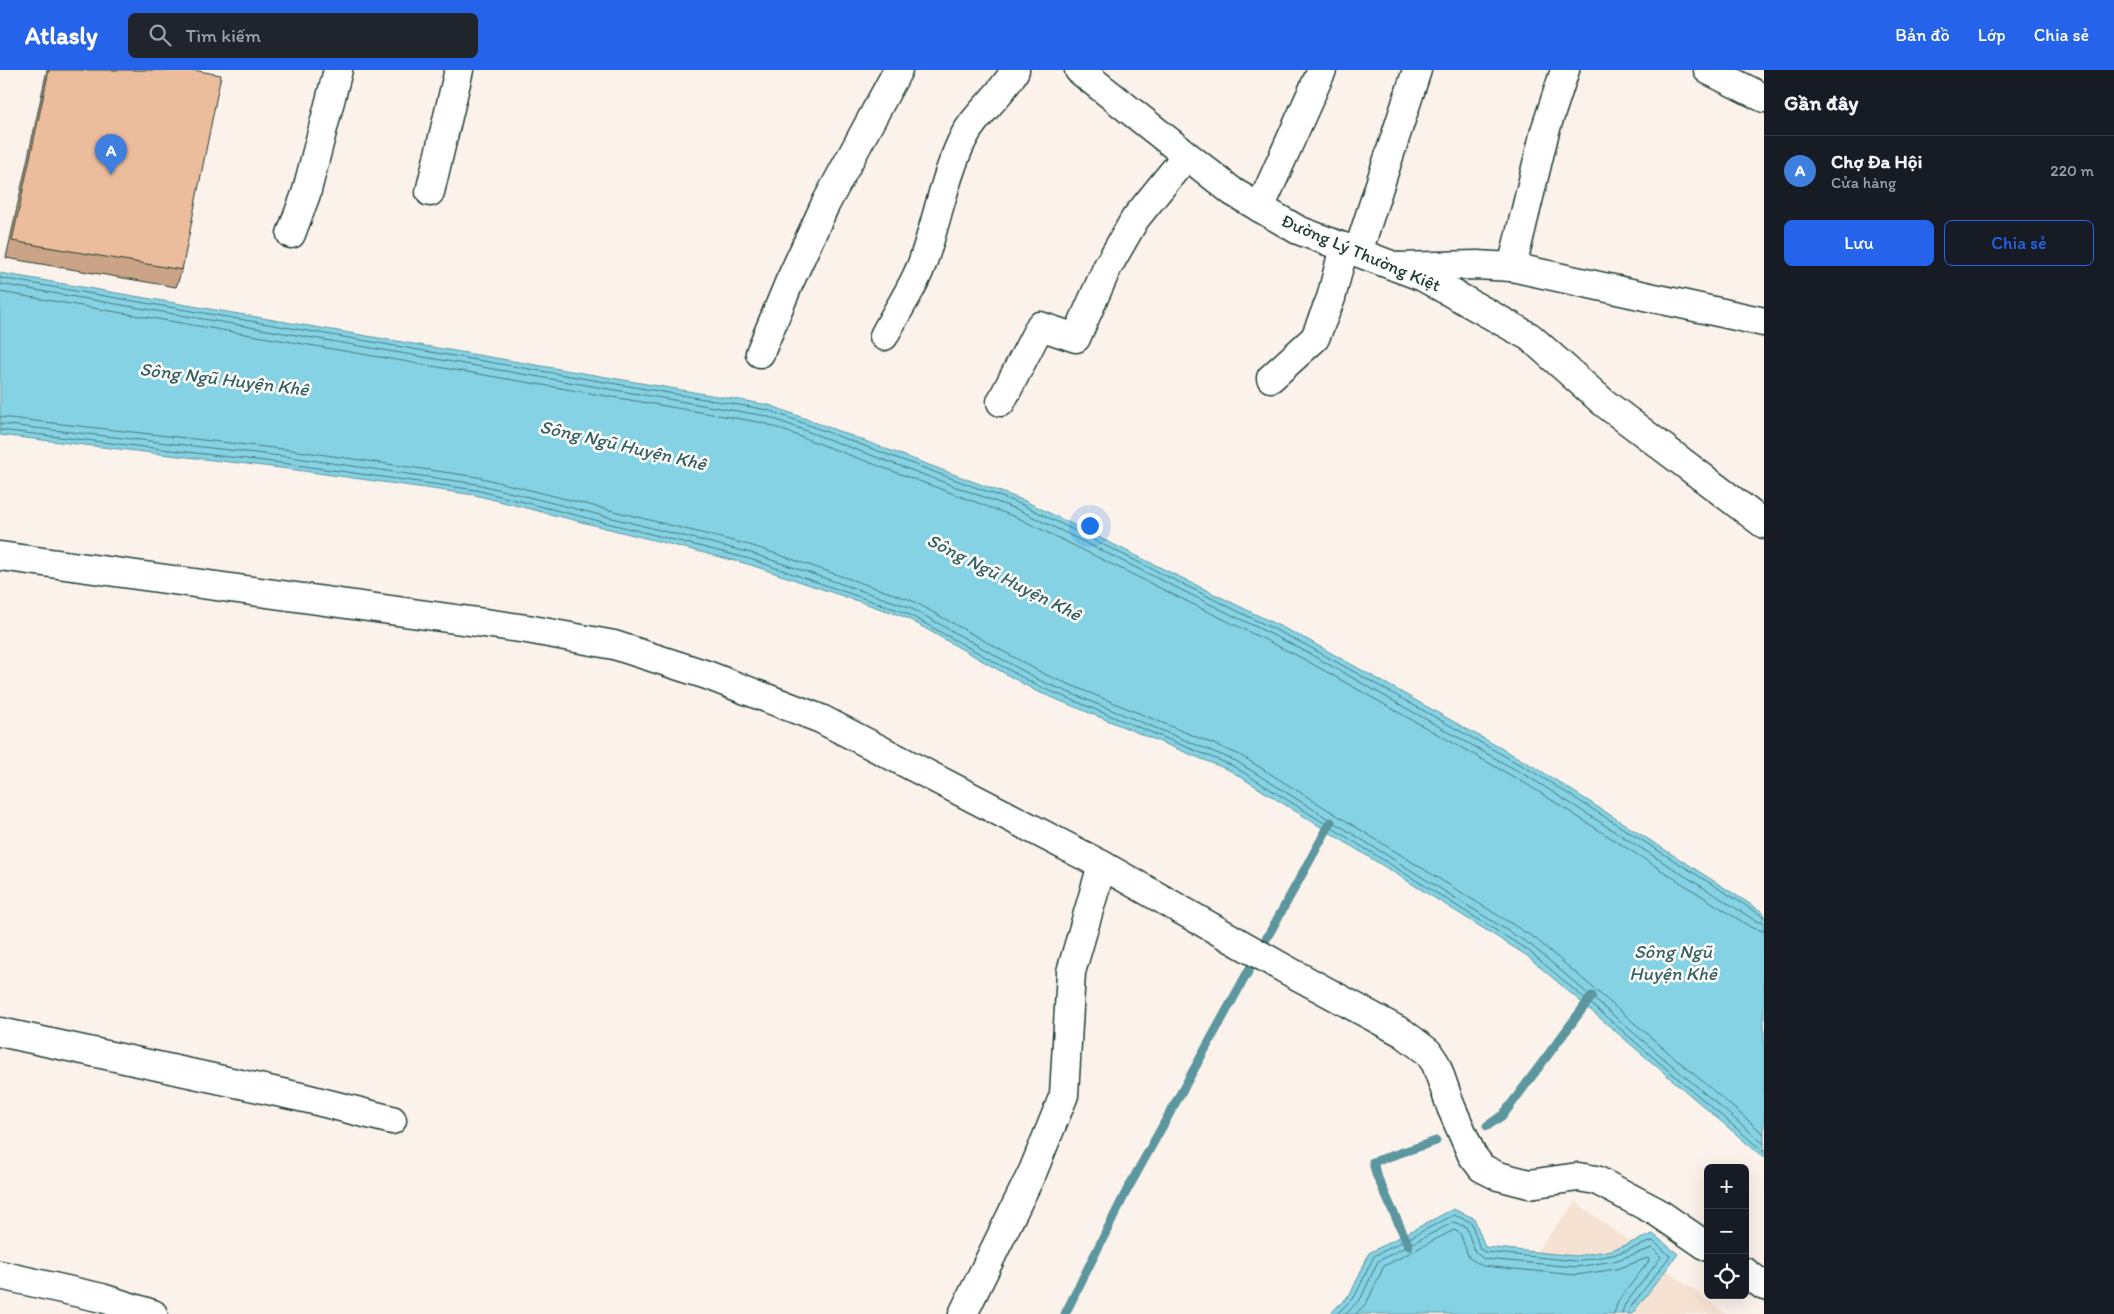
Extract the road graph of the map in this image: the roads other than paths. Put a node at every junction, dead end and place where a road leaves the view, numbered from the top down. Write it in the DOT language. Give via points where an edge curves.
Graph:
graph roads {
  1 [pos="338,70"];
  2 [pos="459,70"];
  3 [pos="898,70"];
  4 [pos="1015,70"];
  5 [pos="1079,70"];
  6 [pos="1322,70"];
  7 [pos="1417,70"];
  8 [pos="1565,70"];
  9 [pos="1708,70"];
  10 [pos="1764,98"];
  11 [pos="1186,156"];
  12 [pos="430,192"];
  13 [pos="1260,208"];
  14 [pos="292,234"];
  15 [pos="1351,250"];
  16 [pos="1397,267"];
  17 [pos="1512,267"];
  18 [pos="1764,322"];
  19 [pos="884,336"];
  20 [pos="760,353"];
  21 [pos="1271,378"];
  22 [pos="1001,402"];
  23 [pos="1764,524"];
  24 [pos="0,556"];
  25 [pos="1102,865"];
  26 [pos="0,1032"];
  27 [pos="392,1120"];
  28 [pos="1704,1244"];
  29 [pos="0,1275"];
  30 [pos="1749,1275"];
  31 [pos="1764,1286"];
  32 [pos="153,1314"];
  33 [pos="963,1314"];
  1 -- 14 [label="street" via="306,194"];
  2 -- 12 [label="street"];
  3 -- 20 [label="street" via="825,205"];
  4 -- 19 [label="street" via="962,140 945,182 923,261"];
  5 -- 11 [label="street, Đường Lý Thường Kiệt"];
  6 -- 13 [label="street"];
  7 -- 15 [label="street"];
  8 -- 17 [label="street" via="1545,132"];
  9 -- 10 [label="street"];
  11 -- 13 [label="street, Đường Lý Thường Kiệt"];
  11 -- 22 [label="street" via="1135,219 1107,268 1076,338 1040,326"];
  13 -- 15 [label="street, Đường Lý Thường Kiệt" via="1298,230"];
  15 -- 16 [label="street, Đường Lý Thường Kiệt"];
  15 -- 21 [label="street" via="1315,338"];
  16 -- 17 [label="street"];
  16 -- 23 [label="street, Đường Lý Thường Kiệt" via="1423,277 1530,337 1603,402"];
  17 -- 18 [label="street"];
  24 -- 25 [label="street" via="527,629 614,645 707,675 821,719"];
  25 -- 28 [label="street" via="1403,1033 1428,1052 1469,1147 1482,1168 1529,1184 1578,1177 1596,1180 1657,1212"];
  25 -- 33 [label="street" via="1071,972 1064,1095 1033,1171"];
  26 -- 27 [label="street"];
  29 -- 32 [label="street" via="102,1298"];
  30 -- 31 [label="street"];
}
